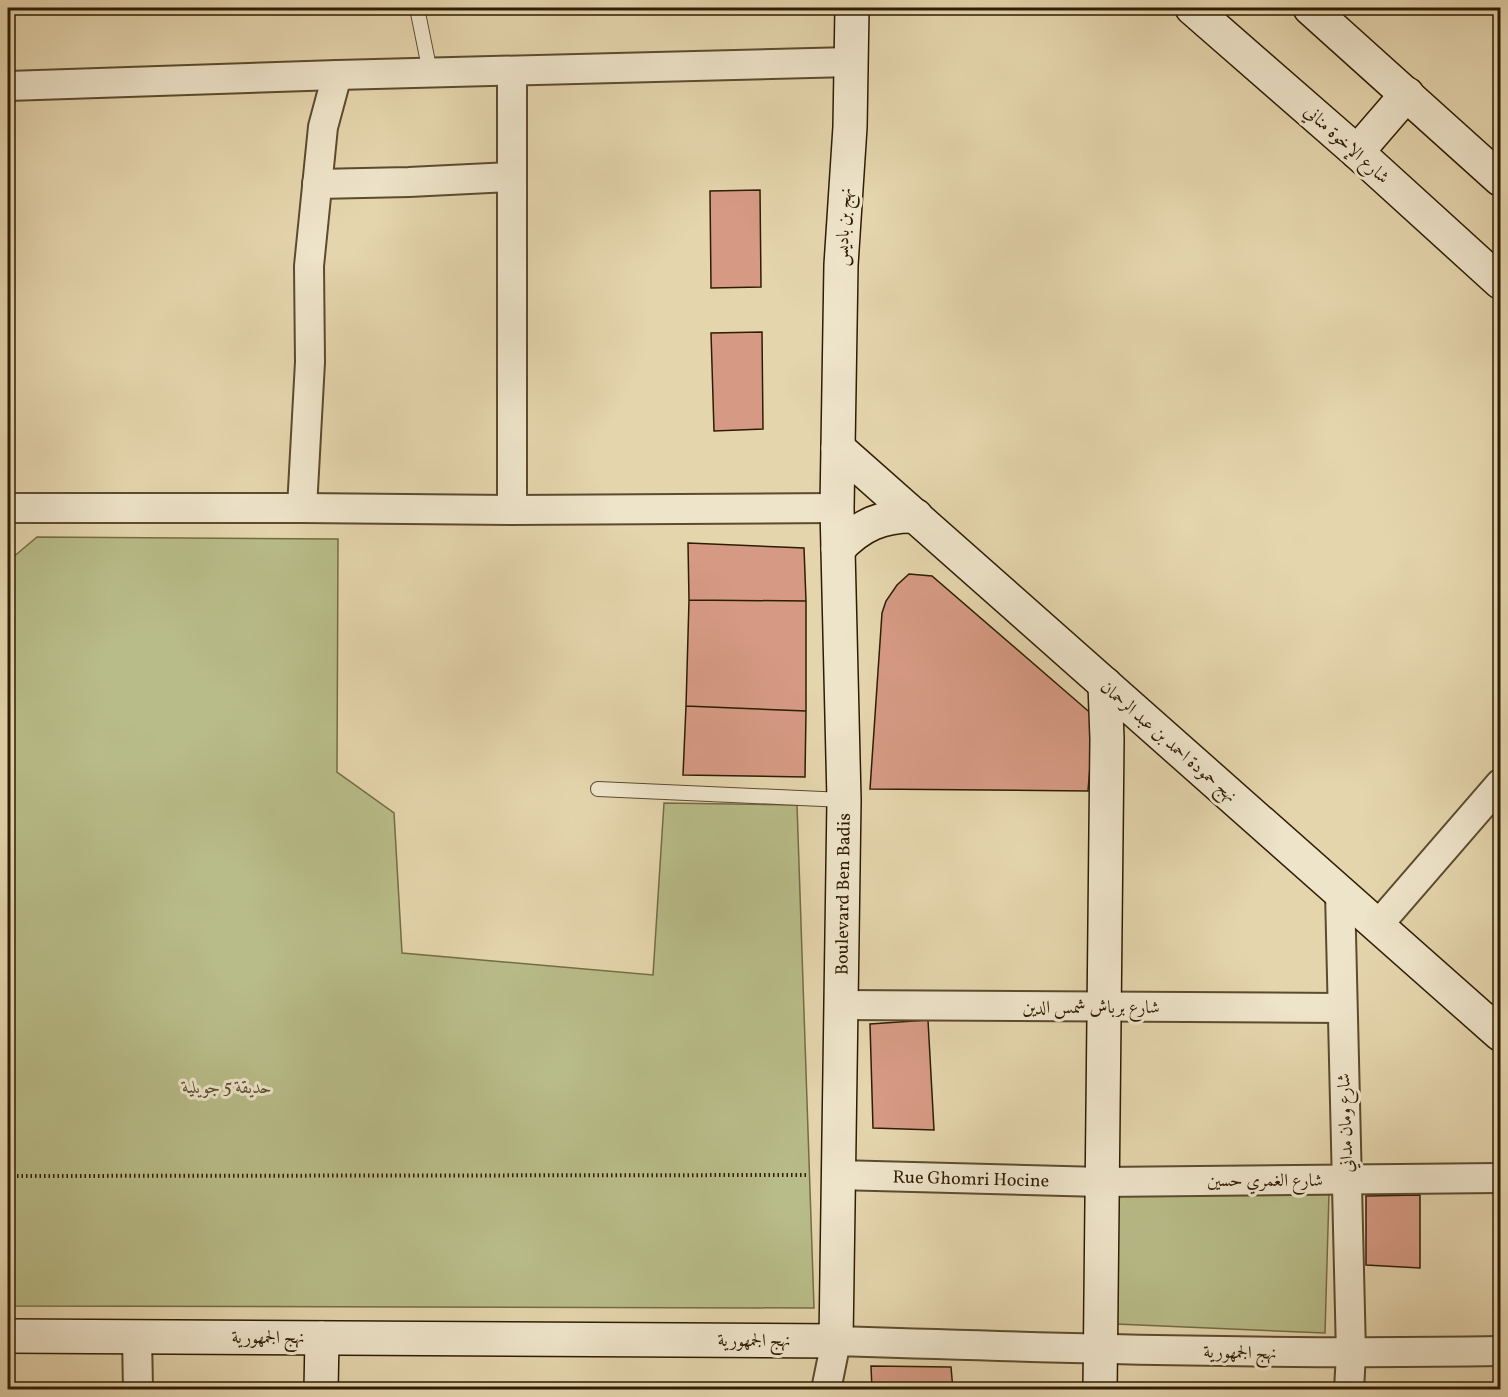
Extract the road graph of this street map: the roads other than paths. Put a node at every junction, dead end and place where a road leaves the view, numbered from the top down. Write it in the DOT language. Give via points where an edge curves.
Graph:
graph roads {
  1 [pos="417,8"];
  2 [pos="852,8"];
  3 [pos="1192,8"];
  4 [pos="1310,8"];
  5 [pos="850,62"];
  6 [pos="512,71"];
  7 [pos="430,72"];
  8 [pos="337,75"];
  9 [pos="8,86"];
  10 [pos="1407,94"];
  11 [pos="1357,152"];
  12 [pos="512,177"];
  13 [pos="1500,179"];
  14 [pos="317,184"];
  15 [pos="1500,282"];
  16 [pos="838,448"];
  17 [pos="302,507"];
  18 [pos="8,508"];
  19 [pos="837,508"];
  20 [pos="512,510"];
  21 [pos="916,516"];
  22 [pos="838,549"];
  23 [pos="1105,684"];
  24 [pos="1500,784"];
  25 [pos="598,789"];
  26 [pos="844,800"];
  27 [pos="1340,892"];
  28 [pos="1378,925"];
  29 [pos="840,1005"];
  30 [pos="1103,1007"];
  31 [pos="1342,1008"];
  32 [pos="1500,1034"];
  33 [pos="837,1175"];
  34 [pos="1500,1178"];
  35 [pos="1346,1179"];
  36 [pos="1102,1182"];
  37 [pos="8,1336"];
  38 [pos="137,1336"];
  39 [pos="322,1338"];
  40 [pos="836,1341"];
  41 [pos="1099,1349"];
  42 [pos="1500,1351"];
  43 [pos="1350,1353"];
  44 [pos="138,1389"];
  45 [pos="321,1389"];
  46 [pos="826,1389"];
  47 [pos="1100,1389"];
  48 [pos="1348,1389"];
  1 -- 7 [label="lane"];
  2 -- 5 [label="main road, نهج بن باديس"];
  3 -- 11 [label="main road, شارع الإخوة مناني"];
  4 -- 10 [label="main road"];
  5 -- 6 [label="street"];
  5 -- 16 [label="main road, نهج بن باديس"];
  6 -- 7 [label="street"];
  6 -- 12 [label="street"];
  7 -- 8 [label="street"];
  8 -- 9 [label="street"];
  8 -- 14 [label="street" via="323,127"];
  10 -- 11 [label="main road"];
  10 -- 13 [label="main road"];
  11 -- 15 [label="main road, شارع الإخوة مناني"];
  12 -- 14 [label="street"];
  12 -- 20 [label="street"];
  14 -- 17 [label="street" via="309,266 310,362"];
  16 -- 19 [label="main road, Boulevard Ben Badis"];
  16 -- 21 [label="main road, نهج حمودة احمد بن عبد الرحمان"];
  17 -- 18 [label="street"];
  17 -- 20 [label="street"];
  19 -- 20 [label="street"];
  19 -- 22 [label="main road, Boulevard Ben Badis"];
  21 -- 22 [label="main road" via="872,522"];
  21 -- 23 [label="main road, نهج حمودة احمد بن عبد الرحمان"];
  22 -- 26 [label="main road, Boulevard Ben Badis"];
  23 -- 27 [label="main road, نهج حمودة احمد بن عبد الرحمان"];
  23 -- 30 [label="main road"];
  24 -- 28 [label="street"];
  25 -- 26 [label="lane"];
  26 -- 29 [label="main road, Boulevard Ben Badis"];
  27 -- 28 [label="main road, نهج حمودة احمد بن عبد الرحمان"];
  27 -- 31 [label="street, شارع ومان مداني"];
  28 -- 32 [label="main road, نهج حمودة احمد بن عبد الرحمان"];
  29 -- 30 [label="street, شارع برباش شمس الدين"];
  29 -- 33 [label="main road, Boulevard Ben Badis"];
  30 -- 31 [label="street, شارع برباش شمس الدين"];
  30 -- 36 [label="main road"];
  31 -- 35 [label="street, شارع ومان مداني"];
  33 -- 36 [label="street, Rue Ghomri Hocine"];
  33 -- 40 [label="main road, Boulevard Ben Badis"];
  34 -- 35 [label="street, شارع الغمري حسين"];
  35 -- 36 [label="street, شارع الغمري حسين"];
  35 -- 43 [label="street, شارع ومان مداني"];
  36 -- 41 [label="main road"];
  37 -- 38 [label="main road, نهج الجمهورية"];
  38 -- 39 [label="main road, نهج الجمهورية"];
  38 -- 44 [label="street"];
  39 -- 40 [label="main road, نهج الجمهورية"];
  39 -- 45 [label="main road"];
  40 -- 41 [label="street, نهج الجمهورية"];
  40 -- 46 [label="street"];
  41 -- 43 [label="street, نهج الجمهورية"];
  41 -- 47 [label="main road"];
  42 -- 43 [label="street, نهج الجمهورية"];
  43 -- 48 [label="street, شارع ومان مداني"];
}
